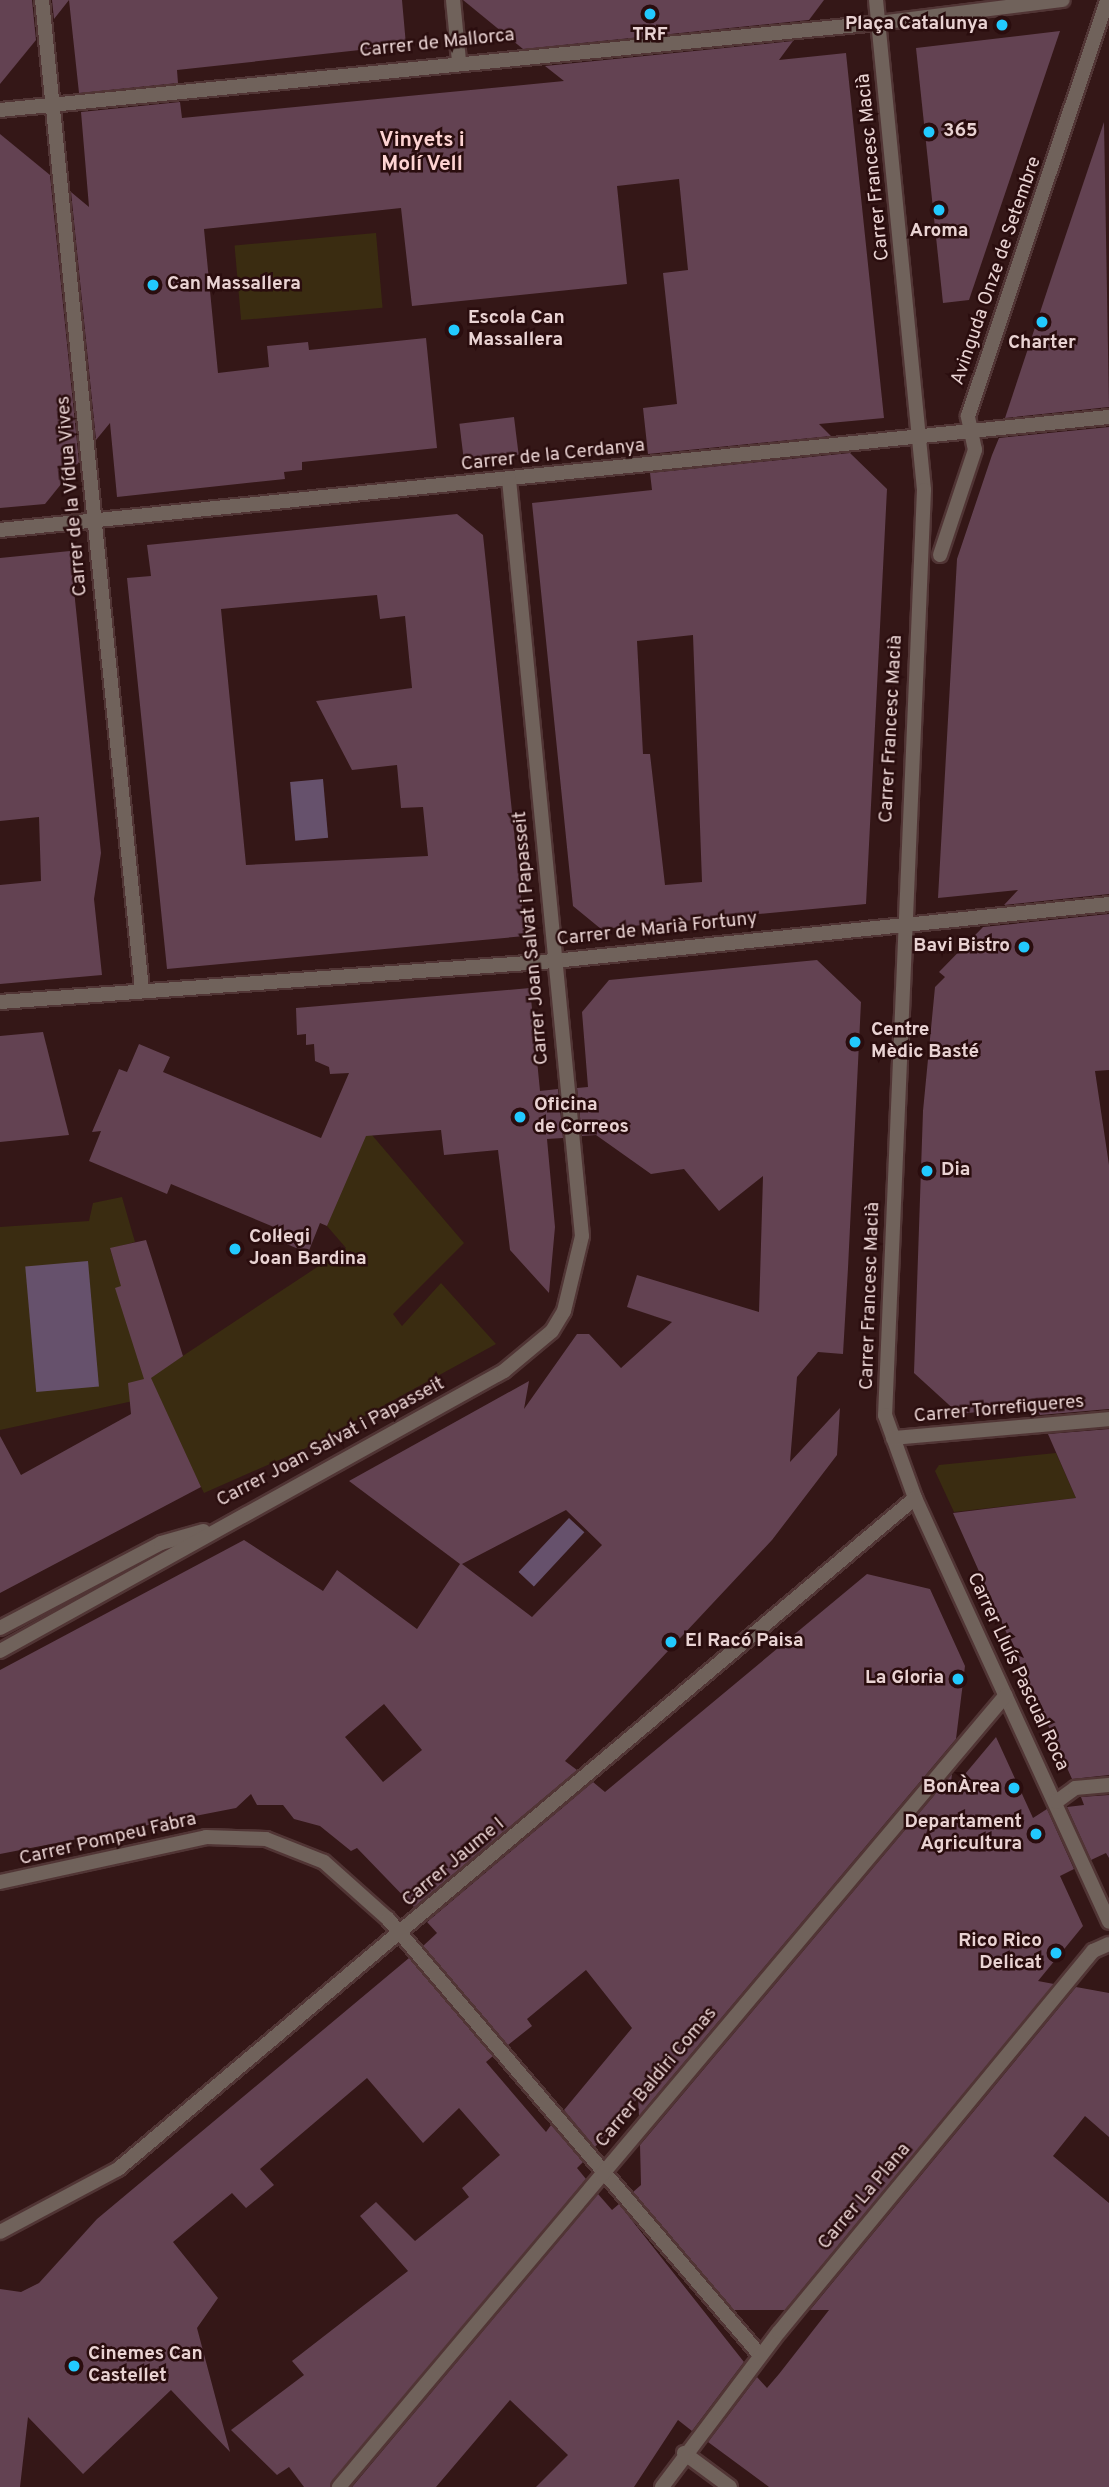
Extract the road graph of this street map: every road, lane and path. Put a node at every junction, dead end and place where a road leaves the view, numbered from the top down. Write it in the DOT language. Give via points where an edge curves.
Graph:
graph roads {
  1 [pos="42,0"];
  2 [pos="453,0"];
  3 [pos="876,0"];
  4 [pos="1063,0"];
  5 [pos="1107,0"];
  6 [pos="878,23"];
  7 [pos="459,61"];
  8 [pos="53,102"];
  9 [pos="0,110"];
  10 [pos="1109,417"];
  11 [pos="972,432"];
  12 [pos="921,439"];
  13 [pos="509,479"];
  14 [pos="95,521"];
  15 [pos="0,530"];
  16 [pos="940,555"];
  17 [pos="1109,904"];
  18 [pos="905,922"];
  19 [pos="554,961"];
  20 [pos="142,989"];
  21 [pos="0,1002"];
  22 [pos="1109,1419"];
  23 [pos="893,1438"];
  24 [pos="915,1498"];
  25 [pos="214,1527"];
  26 [pos="0,1628"];
  27 [pos="0,1651"];
  28 [pos="1006,1695"];
  29 [pos="1109,1785"];
  30 [pos="1056,1802"];
  31 [pos="0,1882"];
  32 [pos="1109,1922"];
  33 [pos="401,1934"];
  34 [pos="1109,1944"];
  35 [pos="603,2173"];
  36 [pos="0,2232"];
  37 [pos="760,2355"];
  38 [pos="684,2453"];
  39 [pos="339,2487"];
  40 [pos="662,2487"];
  41 [pos="730,2487"];
  1 -- 8 [label="street, Carrer de la Vídua Vives"];
  2 -- 7 [label="street"];
  3 -- 6 [label="street"];
  4 -- 6 [label="street, Carrer de Mallorca"];
  5 -- 11 [label="street, Avinguda Onze de Setembre" via="968,416"];
  6 -- 7 [label="street, Carrer de Mallorca"];
  6 -- 12 [label="street, Carrer Francesc Macià"];
  7 -- 8 [label="street, Carrer de Mallorca"];
  8 -- 9 [label="street, Carrer de Mallorca"];
  8 -- 14 [label="street, Carrer de la Vídua Vives"];
  10 -- 11 [label="street, Carrer de la Cerdanya"];
  11 -- 12 [label="street, Carrer de la Cerdanya"];
  11 -- 16 [label="street, Avinguda Onze de Setembre" via="975,450"];
  12 -- 13 [label="street, Carrer de la Cerdanya"];
  12 -- 18 [label="street, Carrer Francesc Macià"];
  13 -- 14 [label="street, Carrer de la Cerdanya"];
  13 -- 19 [label="street, Carrer Joan Salvat i Papasseit"];
  14 -- 15 [label="street, Carrer de la Cerdanya"];
  14 -- 20 [label="street, Carrer de la Vídua Vives"];
  17 -- 18 [label="street, Carrer de Marià Fortuny"];
  18 -- 19 [label="street, Carrer de Marià Fortuny"];
  18 -- 23 [label="street, Carrer Francesc Macià" via="885,1415"];
  19 -- 20 [label="street, Carrer de Marià Fortuny"];
  19 -- 25 [label="street, Carrer Joan Salvat i Papasseit" via="582,1236 564,1311 552,1331 504,1371"];
  20 -- 21 [label="street, Carrer de Marià Fortuny"];
  22 -- 23 [label="street, Carrer Torrefigueres"];
  23 -- 24 [label="street, Carrer Lluís Pascual Roca"];
  24 -- 28 [label="street, Carrer Lluís Pascual Roca"];
  24 -- 33 [label="street, Carrer Jaume I"];
  25 -- 26 [label="street, Carrer Joan Salvat i Papasseit" via="161,1543"];
  25 -- 27 [label="street, Carrer Joan Salvat i Papasseit" via="170,1560"];
  28 -- 30 [label="street, Carrer Lluís Pascual Roca"];
  28 -- 35 [label="street, Carrer Baldiri Comas"];
  29 -- 30 [label="street" via="1075,1788"];
  30 -- 32 [label="street, Carrer Lluís Pascual Roca"];
  31 -- 33 [label="street, Carrer Pompeu Fabra" via="176,1842 266,1839 349,1879"];
  33 -- 35 [label="street, Carrer Pompeu Fabra"];
  33 -- 36 [label="street, Carrer Jaume I" via="118,2169"];
  34 -- 37 [label="street, Carrer La Plana" via="1093,1951"];
  35 -- 37 [label="street, Carrer Pompeu Fabra"];
  35 -- 39 [label="street, Carrer Baldiri Comas"];
  37 -- 38 [label="street, Carrer La Plana"];
  38 -- 40 [label="street, Carrer La Plana"];
  38 -- 41 [label="street"];
}
